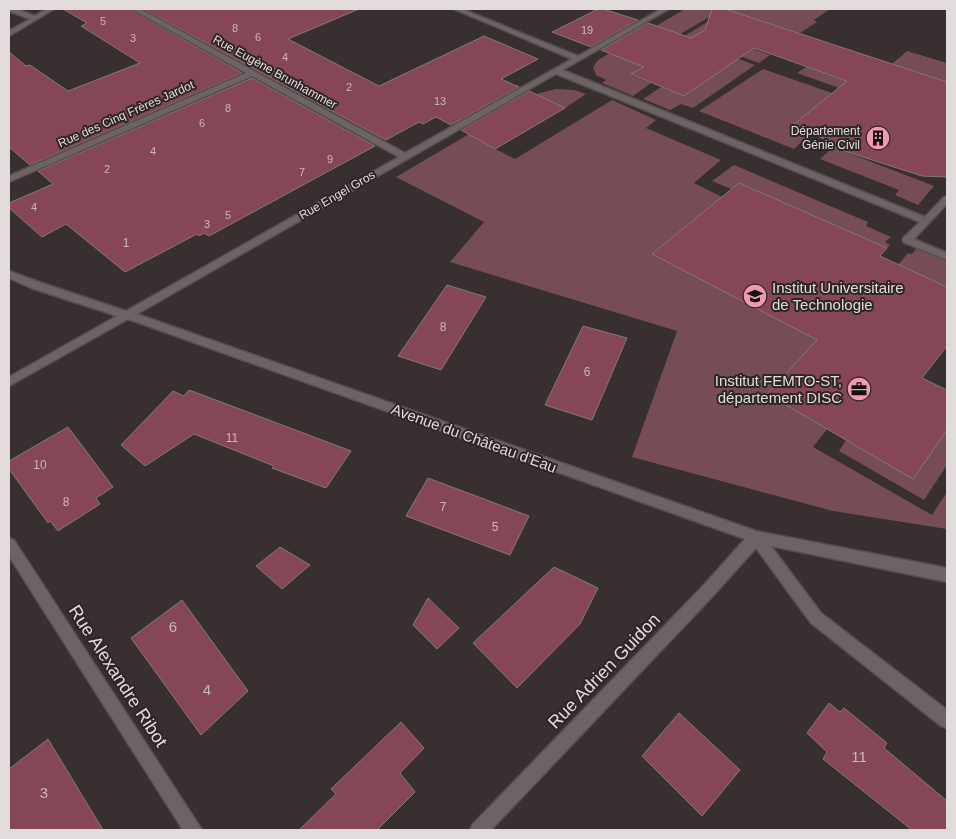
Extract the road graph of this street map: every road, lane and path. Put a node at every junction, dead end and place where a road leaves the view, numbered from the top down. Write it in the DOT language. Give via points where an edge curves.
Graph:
graph roads {
  1 [pos="10,9"];
  2 [pos="51,9"];
  3 [pos="135,9"];
  4 [pos="457,9"];
  5 [pos="666,9"];
  6 [pos="34,18"];
  7 [pos="9,34"];
  8 [pos="579,58"];
  9 [pos="558,71"];
  10 [pos="252,73"];
  11 [pos="404,156"];
  12 [pos="9,179"];
  13 [pos="947,199"];
  14 [pos="927,221"];
  15 [pos="947,257"];
  16 [pos="9,274"];
  17 [pos="128,315"];
  18 [pos="9,382"];
  19 [pos="756,536"];
  20 [pos="9,544"];
  21 [pos="947,575"];
  22 [pos="947,720"];
  23 [pos="193,830"];
  24 [pos="479,830"];
  1 -- 6 [label="street"];
  2 -- 6 [label="street"];
  3 -- 10 [label="street, Rue Eugène Brunhammer"];
  4 -- 8 [label="street"];
  5 -- 8 [label="street, Rue Engel Gros"];
  6 -- 7 [label="street"];
  8 -- 9 [label="street, Rue Engel Gros"];
  9 -- 11 [label="street, Rue Engel Gros"];
  9 -- 14 [label="street"];
  10 -- 11 [label="street, Rue Eugène Brunhammer"];
  10 -- 12 [label="street, Rue des Cinq Frères Jardot"];
  11 -- 17 [label="street, Rue Engel Gros"];
  13 -- 14 [label="street"];
  14 -- 15 [label="street" via="907,240"];
  16 -- 17 [label="street, Avenue du Château d'Eau"];
  17 -- 18 [label="street, Rue Engel Gros"];
  17 -- 19 [label="street, Avenue du Château d'Eau"];
  19 -- 21 [label="street, Avenue du Château d'Eau"];
  19 -- 22 [label="street" via="816,618"];
  19 -- 24 [label="street, Rue Adrien Guidon" via="707,592"];
  20 -- 23 [label="street, Rue Alexandre Ribot"];
}
